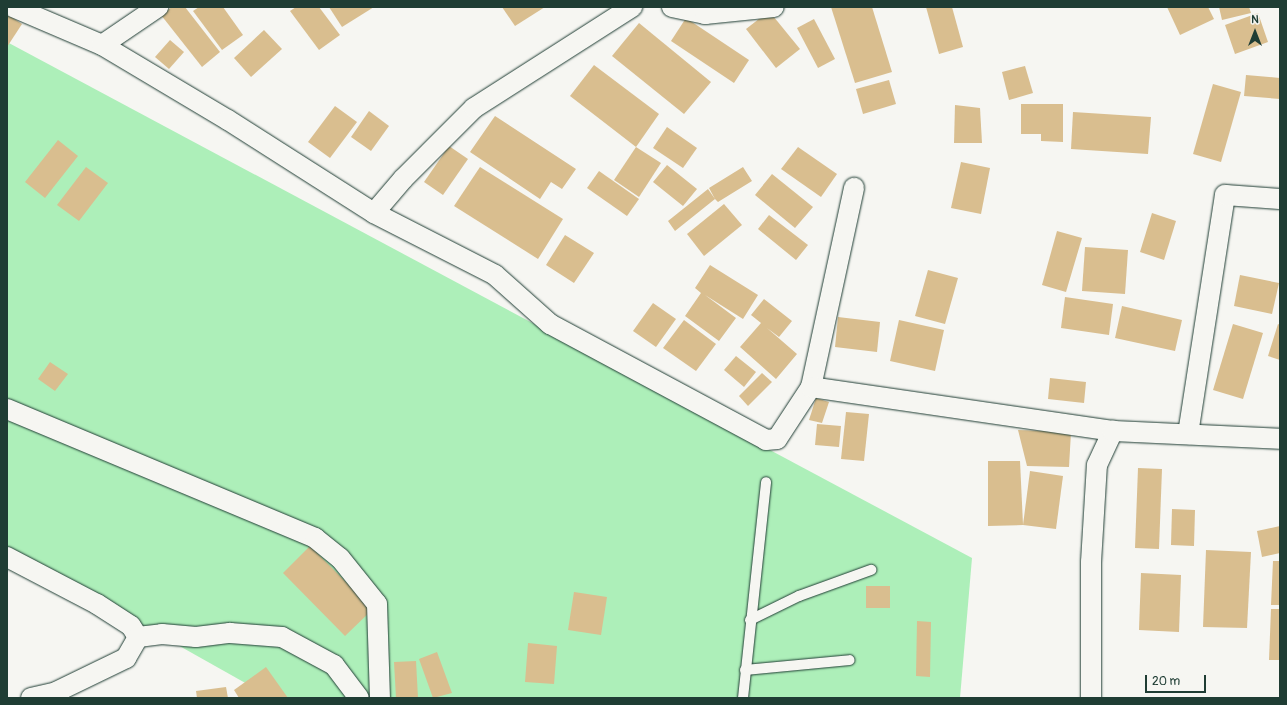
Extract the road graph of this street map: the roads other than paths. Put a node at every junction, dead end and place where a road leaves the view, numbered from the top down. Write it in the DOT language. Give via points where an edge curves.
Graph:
graph roads {
  1 [pos="13,7"];
  2 [pos="158,7"];
  3 [pos="632,7"];
  4 [pos="672,7"];
  5 [pos="774,7"];
  6 [pos="102,45"];
  7 [pos="854,188"];
  8 [pos="1280,199"];
  9 [pos="374,213"];
  10 [pos="811,387"];
  11 [pos="7,408"];
  12 [pos="1113,431"];
  13 [pos="1188,434"];
  14 [pos="1280,439"];
  15 [pos="766,482"];
  16 [pos="7,557"];
  17 [pos="871,570"];
  18 [pos="750,620"];
  19 [pos="138,637"];
  20 [pos="850,660"];
  21 [pos="745,670"];
  22 [pos="31,698"];
  23 [pos="359,698"];
  24 [pos="380,698"];
  25 [pos="743,698"];
  26 [pos="1089,698"];
  27 [pos="1098,698"];
  1 -- 6 [label="street"];
  2 -- 6 [label="street"];
  3 -- 9 [label="street" via="474,108"];
  4 -- 5 [label="street" via="704,14"];
  6 -- 9 [label="street" via="228,120"];
  7 -- 10 [label="street"];
  8 -- 13 [label="street" via="1225,195"];
  9 -- 10 [label="street" via="495,276 550,324 766,440 777,439"];
  10 -- 12 [label="street"];
  11 -- 24 [label="street" via="315,538 340,558 378,604"];
  12 -- 13 [label="street"];
  12 -- 26 [label="street" via="1098,465 1091,562"];
  13 -- 14 [label="street"];
  15 -- 18 [label="lane"];
  16 -- 19 [label="street" via="97,604 132,626"];
  17 -- 18 [label="lane" via="799,596"];
  18 -- 21 [label="lane"];
  19 -- 22 [label="street" via="126,658 56,692"];
  19 -- 23 [label="street" via="162,634 196,637 230,633 282,637 334,665"];
  20 -- 21 [label="lane"];
  21 -- 25 [label="lane"];
  26 -- 27 [label="street"];
}
